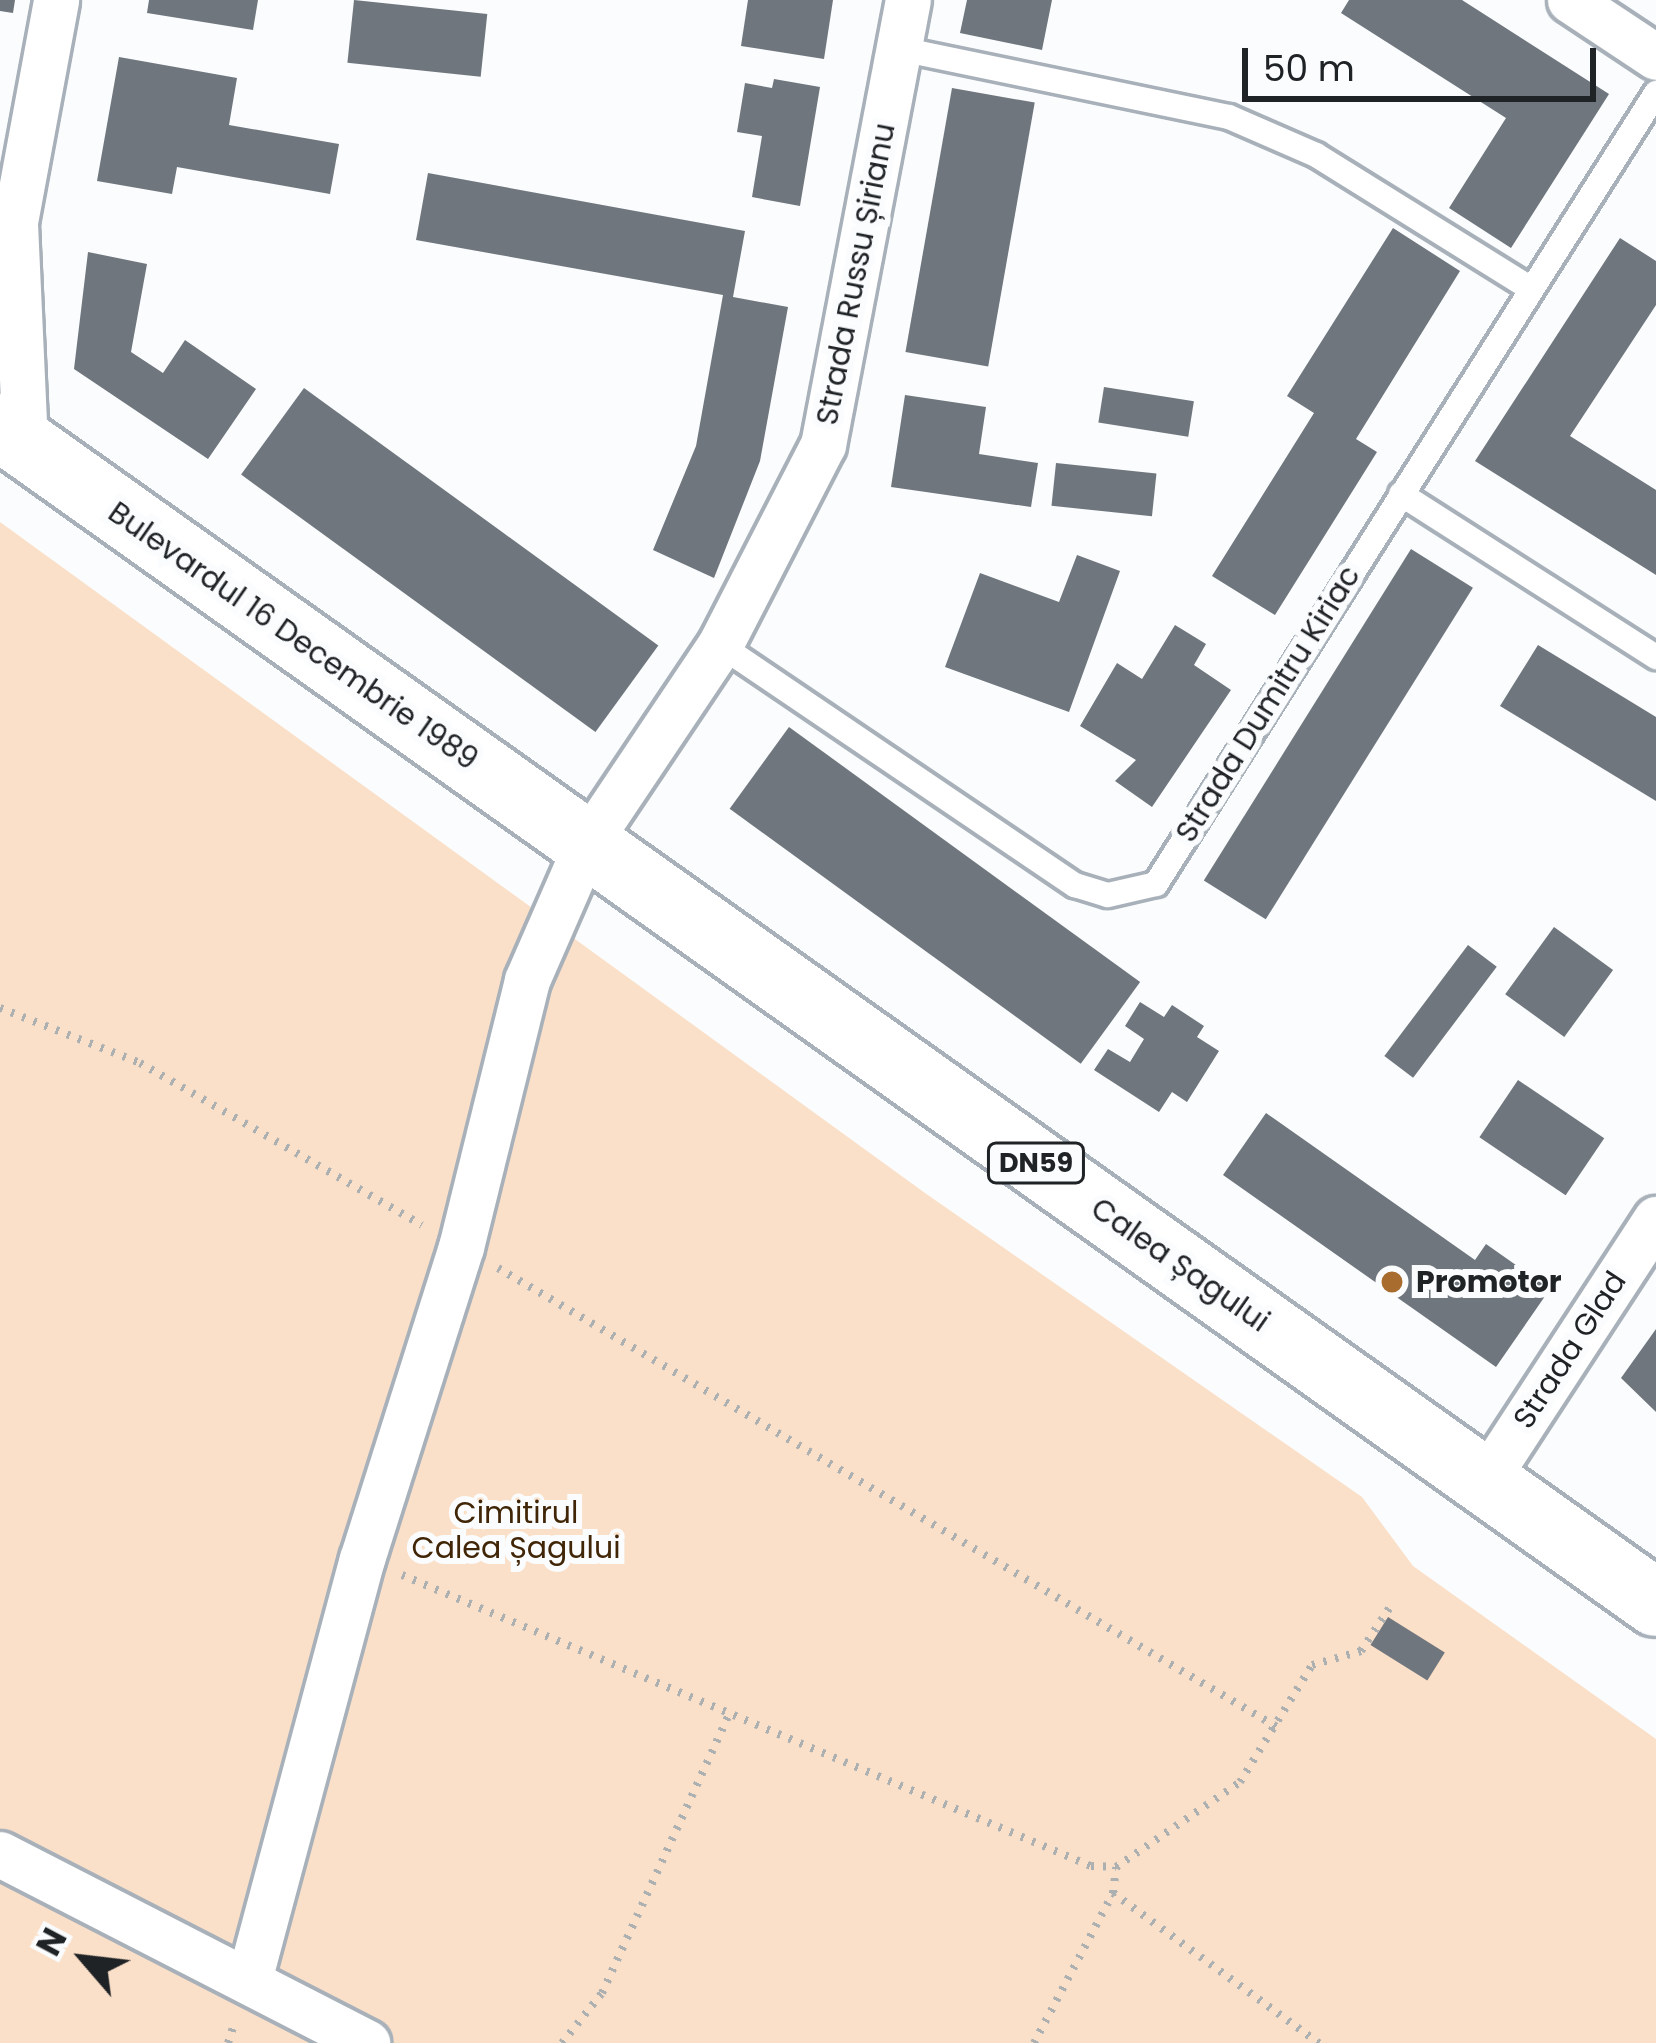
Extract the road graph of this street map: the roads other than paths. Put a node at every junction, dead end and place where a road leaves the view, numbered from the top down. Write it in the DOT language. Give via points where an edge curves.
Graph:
graph roads {
  1 [pos="56,0"];
  2 [pos="908,0"];
  3 [pos="1570,0"];
  4 [pos="900,49"];
  5 [pos="1656,56"];
  6 [pos="1656,93"];
  7 [pos="8,236"];
  8 [pos="1530,288"];
  9 [pos="12,436"];
  10 [pos="1401,494"];
  11 [pos="720,645"];
  12 [pos="1656,657"];
  13 [pos="586,845"];
  14 [pos="1656,1219"];
  15 [pos="1485,1481"];
  16 [pos="1656,1604"];
  17 [pos="0,1854"];
  18 [pos="249,1980"];
  19 [pos="367,2043"];
  1 -- 7 [label="street"];
  2 -- 4 [label="street, Strada Russu Șirianu"];
  3 -- 5 [label="street"];
  4 -- 8 [label="lane" via="1229,117 1316,155"];
  4 -- 11 [label="street, Strada Russu Șirianu" via="823,445"];
  6 -- 8 [label="lane, Strada Dumitru Kiriac"];
  7 -- 9 [label="street"];
  8 -- 10 [label="lane, Strada Dumitru Kiriac"];
  9 -- 13 [label="main road, Bulevardul 16 Decembrie 1989 / DN59"];
  10 -- 11 [label="lane, Strada Dumitru Kiriac" via="1156,884 1108,895 1075,885"];
  10 -- 12 [label="lane"];
  11 -- 13 [label="street, Strada Russu Șirianu"];
  13 -- 15 [label="main road, Calea Șagului / DN59"];
  13 -- 18 [label="street, Strada Russu Șirianu" via="526,980 460,1247 362,1558"];
  14 -- 15 [label="street, Strada Glad"];
  15 -- 16 [label="main road, Calea Șagului / DN59"];
  17 -- 18 [label="street"];
  18 -- 19 [label="street"];
}
